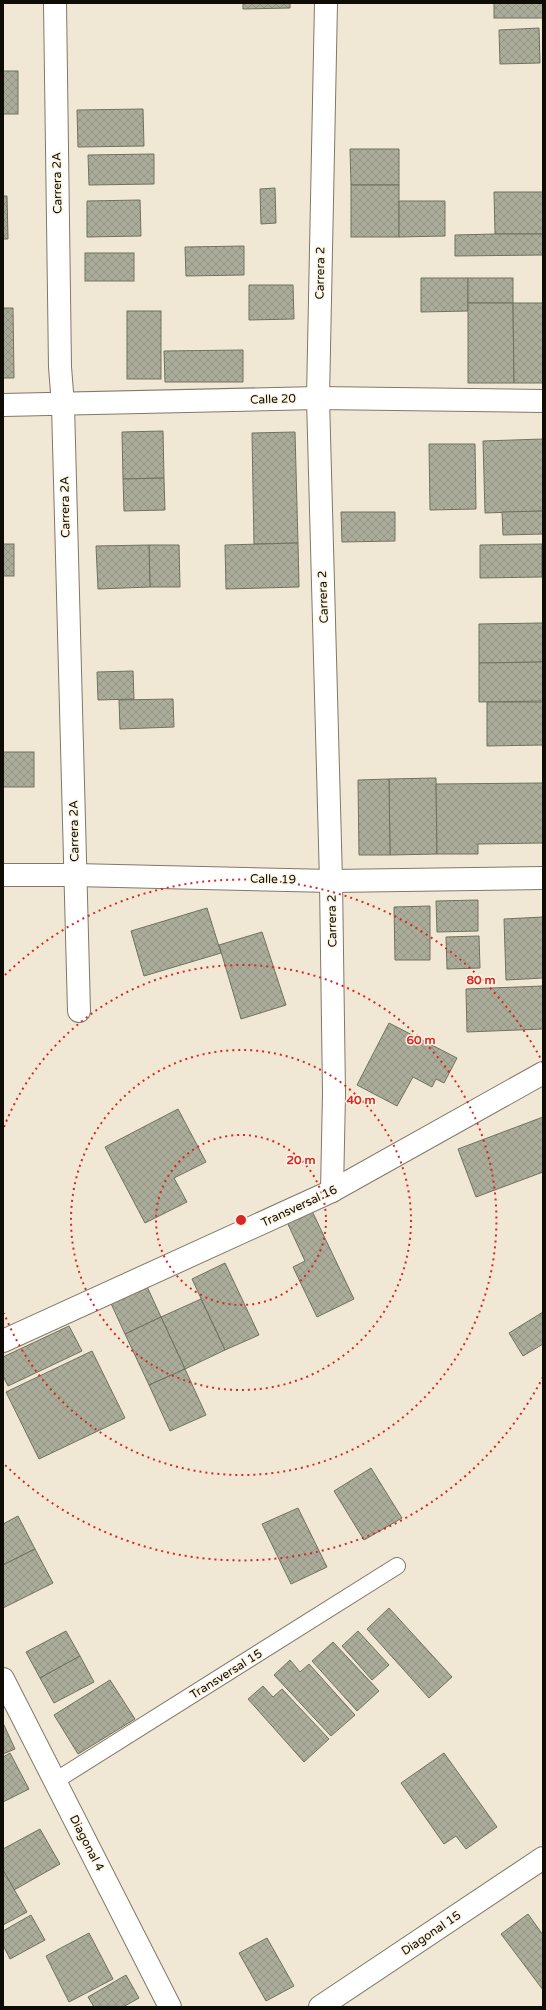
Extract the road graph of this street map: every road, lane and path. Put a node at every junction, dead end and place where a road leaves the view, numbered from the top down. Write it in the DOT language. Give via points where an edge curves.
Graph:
graph roads {
  1 [pos="55,3"];
  2 [pos="326,3"];
  3 [pos="318,398"];
  4 [pos="543,401"];
  5 [pos="3,405"];
  6 [pos="63,405"];
  7 [pos="3,875"];
  8 [pos="75,875"];
  9 [pos="543,878"];
  10 [pos="331,881"];
  11 [pos="79,1011"];
  12 [pos="543,1073"];
  13 [pos="332,1191"];
  14 [pos="3,1341"];
  15 [pos="397,1566"];
  16 [pos="3,1679"];
  17 [pos="55,1781"];
  18 [pos="543,1858"];
  19 [pos="170,2007"];
  20 [pos="320,2007"];
  1 -- 6 [label="street, Carrera 2A" via="60,367"];
  2 -- 3 [label="street, Carrera 2"];
  3 -- 4 [label="street, Calle 20"];
  3 -- 6 [label="street, Calle 20"];
  3 -- 10 [label="street, Carrera 2"];
  5 -- 6 [label="street, Calle 20"];
  6 -- 8 [label="street, Carrera 2A"];
  7 -- 8 [label="street, Calle 19"];
  8 -- 10 [label="street, Calle 19"];
  8 -- 11 [label="street, Carrera 2A"];
  9 -- 10 [label="street, Calle 19"];
  10 -- 13 [label="street, Carrera 2" via="334,1093"];
  12 -- 13 [label="street, Transversal 16"];
  13 -- 14 [label="street, Transversal 16"];
  15 -- 17 [label="lane, Transversal 15"];
  16 -- 17 [label="street, Diagonal 4"];
  17 -- 19 [label="street, Diagonal 4"];
  18 -- 20 [label="street, Diagonal 15"];
}
